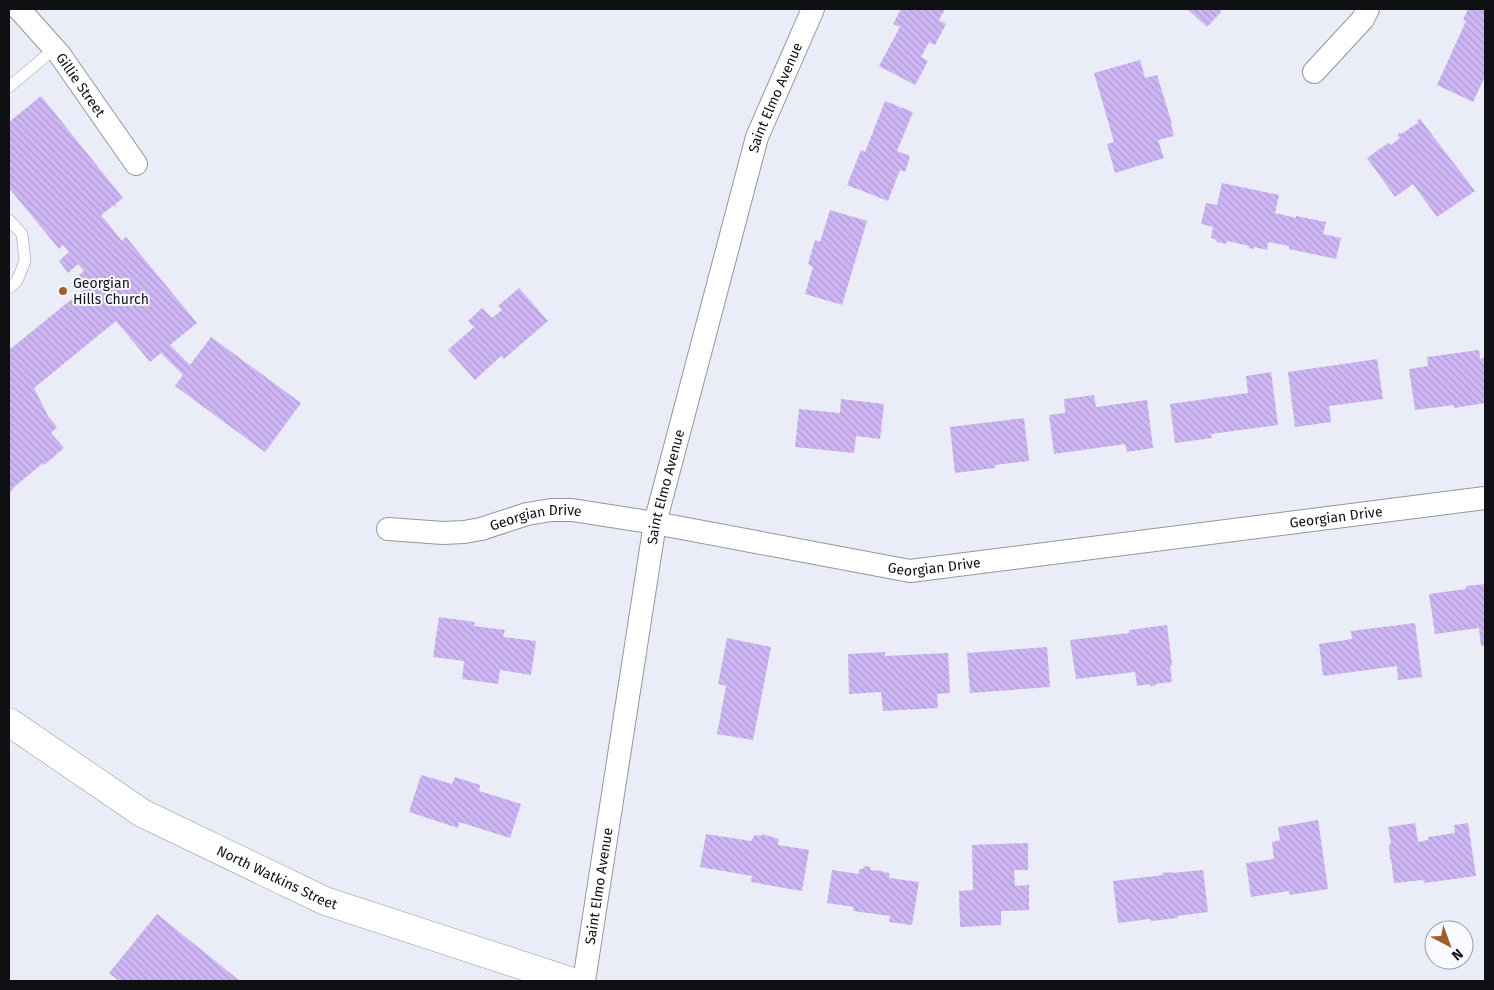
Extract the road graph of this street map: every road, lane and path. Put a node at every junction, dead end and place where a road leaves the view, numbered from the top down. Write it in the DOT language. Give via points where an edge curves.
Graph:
graph roads {
  1 [pos="19,9"];
  2 [pos="813,9"];
  3 [pos="1368,9"];
  4 [pos="54,49"];
  5 [pos="1314,72"];
  6 [pos="9,87"];
  7 [pos="136,164"];
  8 [pos="9,220"];
  9 [pos="9,288"];
  10 [pos="1485,498"];
  11 [pos="655,523"];
  12 [pos="388,529"];
  13 [pos="9,722"];
  14 [pos="570,981"];
  15 [pos="584,981"];
  1 -- 4 [label="street, Gillie Street"];
  2 -- 11 [label="street, Saint Elmo Avenue" via="757,137"];
  3 -- 5 [label="street" via="1363,19"];
  4 -- 6 [label="lane"];
  4 -- 7 [label="street, Gillie Street"];
  8 -- 9 [label="lane" via="22,234 25,261 17,281"];
  10 -- 11 [label="street, Georgian Drive" via="910,571"];
  11 -- 12 [label="street, Georgian Drive" via="572,510 550,510 464,532"];
  11 -- 15 [label="street, Saint Elmo Avenue"];
  13 -- 14 [label="main road, North Watkins Street" via="142,813 325,901"];
}
